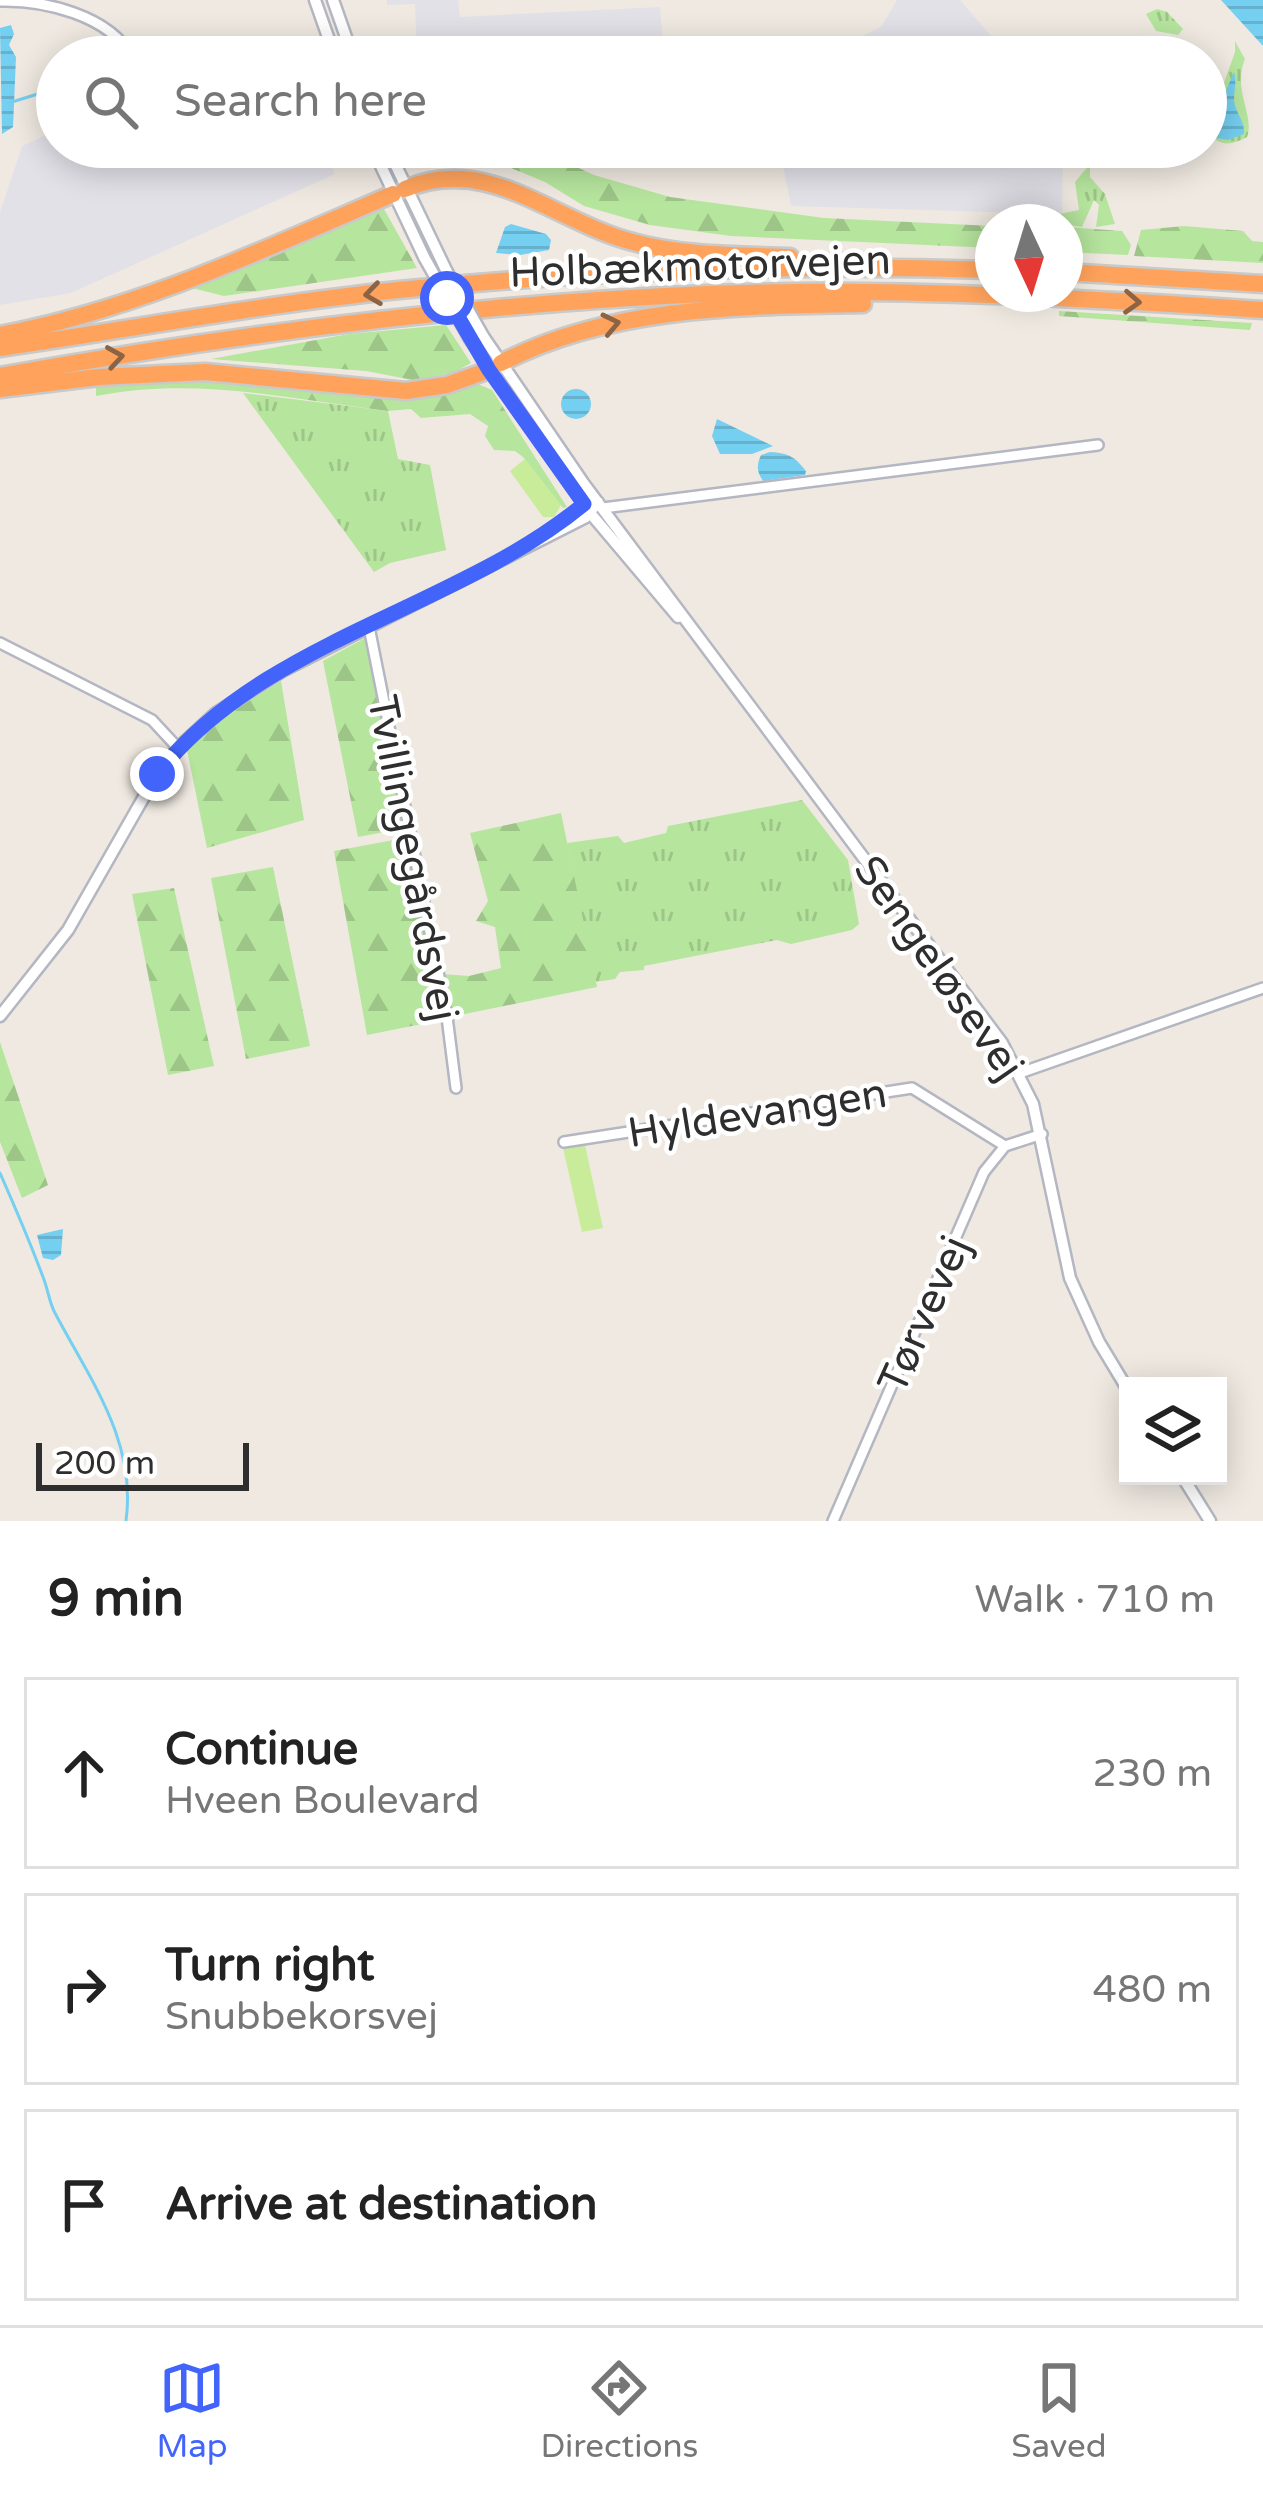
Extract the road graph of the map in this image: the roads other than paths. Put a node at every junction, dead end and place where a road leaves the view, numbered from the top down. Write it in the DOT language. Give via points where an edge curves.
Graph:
graph roads {
  1 [pos="316,0"];
  2 [pos="333,0"];
  3 [pos="0,2"];
  4 [pos="116,36"];
  5 [pos="328,36"];
  6 [pos="345,36"];
  7 [pos="385,168"];
  8 [pos="393,168"];
  9 [pos="399,191"];
  10 [pos="831,266"];
  11 [pos="975,270"];
  12 [pos="1083,273"];
  13 [pos="1263,284"];
  14 [pos="954,294"];
  15 [pos="1263,310"];
  16 [pos="0,335"];
  17 [pos="477,337"];
  18 [pos="0,348"];
  19 [pos="495,366"];
  20 [pos="0,376"];
  21 [pos="0,389"];
  22 [pos="1097,445"];
  23 [pos="601,505"];
  24 [pos="587,509"];
  25 [pos="369,627"];
  26 [pos="0,643"];
  27 [pos="705,645"];
  28 [pos="178,748"];
  29 [pos="1263,988"];
  30 [pos="0,1016"];
  31 [pos="1020,1073"];
  32 [pos="456,1088"];
  33 [pos="1042,1134"];
  34 [pos="565,1142"];
  35 [pos="1005,1146"];
  36 [pos="1120,1377"];
  37 [pos="1188,1485"];
  38 [pos="833,1521"];
  39 [pos="1210,1521"];
  1 -- 5 [label="street"];
  2 -- 6 [label="street"];
  3 -- 4 [label="street" via="41,3"];
  7 -- 9 [label="street"];
  8 -- 9 [label="street"];
  9 -- 10 [label="highway" via="481,178 634,243"];
  9 -- 16 [label="highway" via="170,288"];
  9 -- 17 [label="street, bridge"];
  9 -- 17 [label="street, bridge" via="424,257"];
  10 -- 11 [label="highway, Holbækmotorvejen"];
  10 -- 18 [label="highway, Holbækmotorvejen, one-way" via="395,291"];
  12 -- 13 [label="highway"];
  14 -- 15 [label="highway, Holbækmotorvejen, one-way"];
  19 -- 14 [label="highway, one-way" via="556,338 637,319"];
  20 -- 14 [label="highway, Holbækmotorvejen, one-way" via="221,340 549,303"];
  17 -- 19 [label="street"];
  19 -- 21 [label="highway" via="406,391 205,371"];
  19 -- 23 [label="street, Sengeløsevej"];
  19 -- 24 [label="street, Sengeløsevej"];
  22 -- 23 [label="street"];
  23 -- 24 [label="street"];
  23 -- 27 [label="street, Sengeløsevej"];
  24 -- 25 [label="street"];
  24 -- 27 [label="street, Sengeløsevej"];
  25 -- 28 [label="street" via="245,692"];
  25 -- 32 [label="street, Tvillingegårdsvej"];
  26 -- 28 [label="street" via="152,720"];
  27 -- 31 [label="street, Sengeløsevej"];
  28 -- 30 [label="street" via="52,955"];
  29 -- 31 [label="street"];
  31 -- 33 [label="street, Sengeløsevej"];
  33 -- 35 [label="street"];
  33 -- 36 [label="street, Sengeløsevej" via="1070,1279"];
  34 -- 35 [label="street, Hyldevangen" via="912,1088"];
  35 -- 38 [label="street, Tørvevej" via="984,1172"];
  37 -- 39 [label="street"];
}
